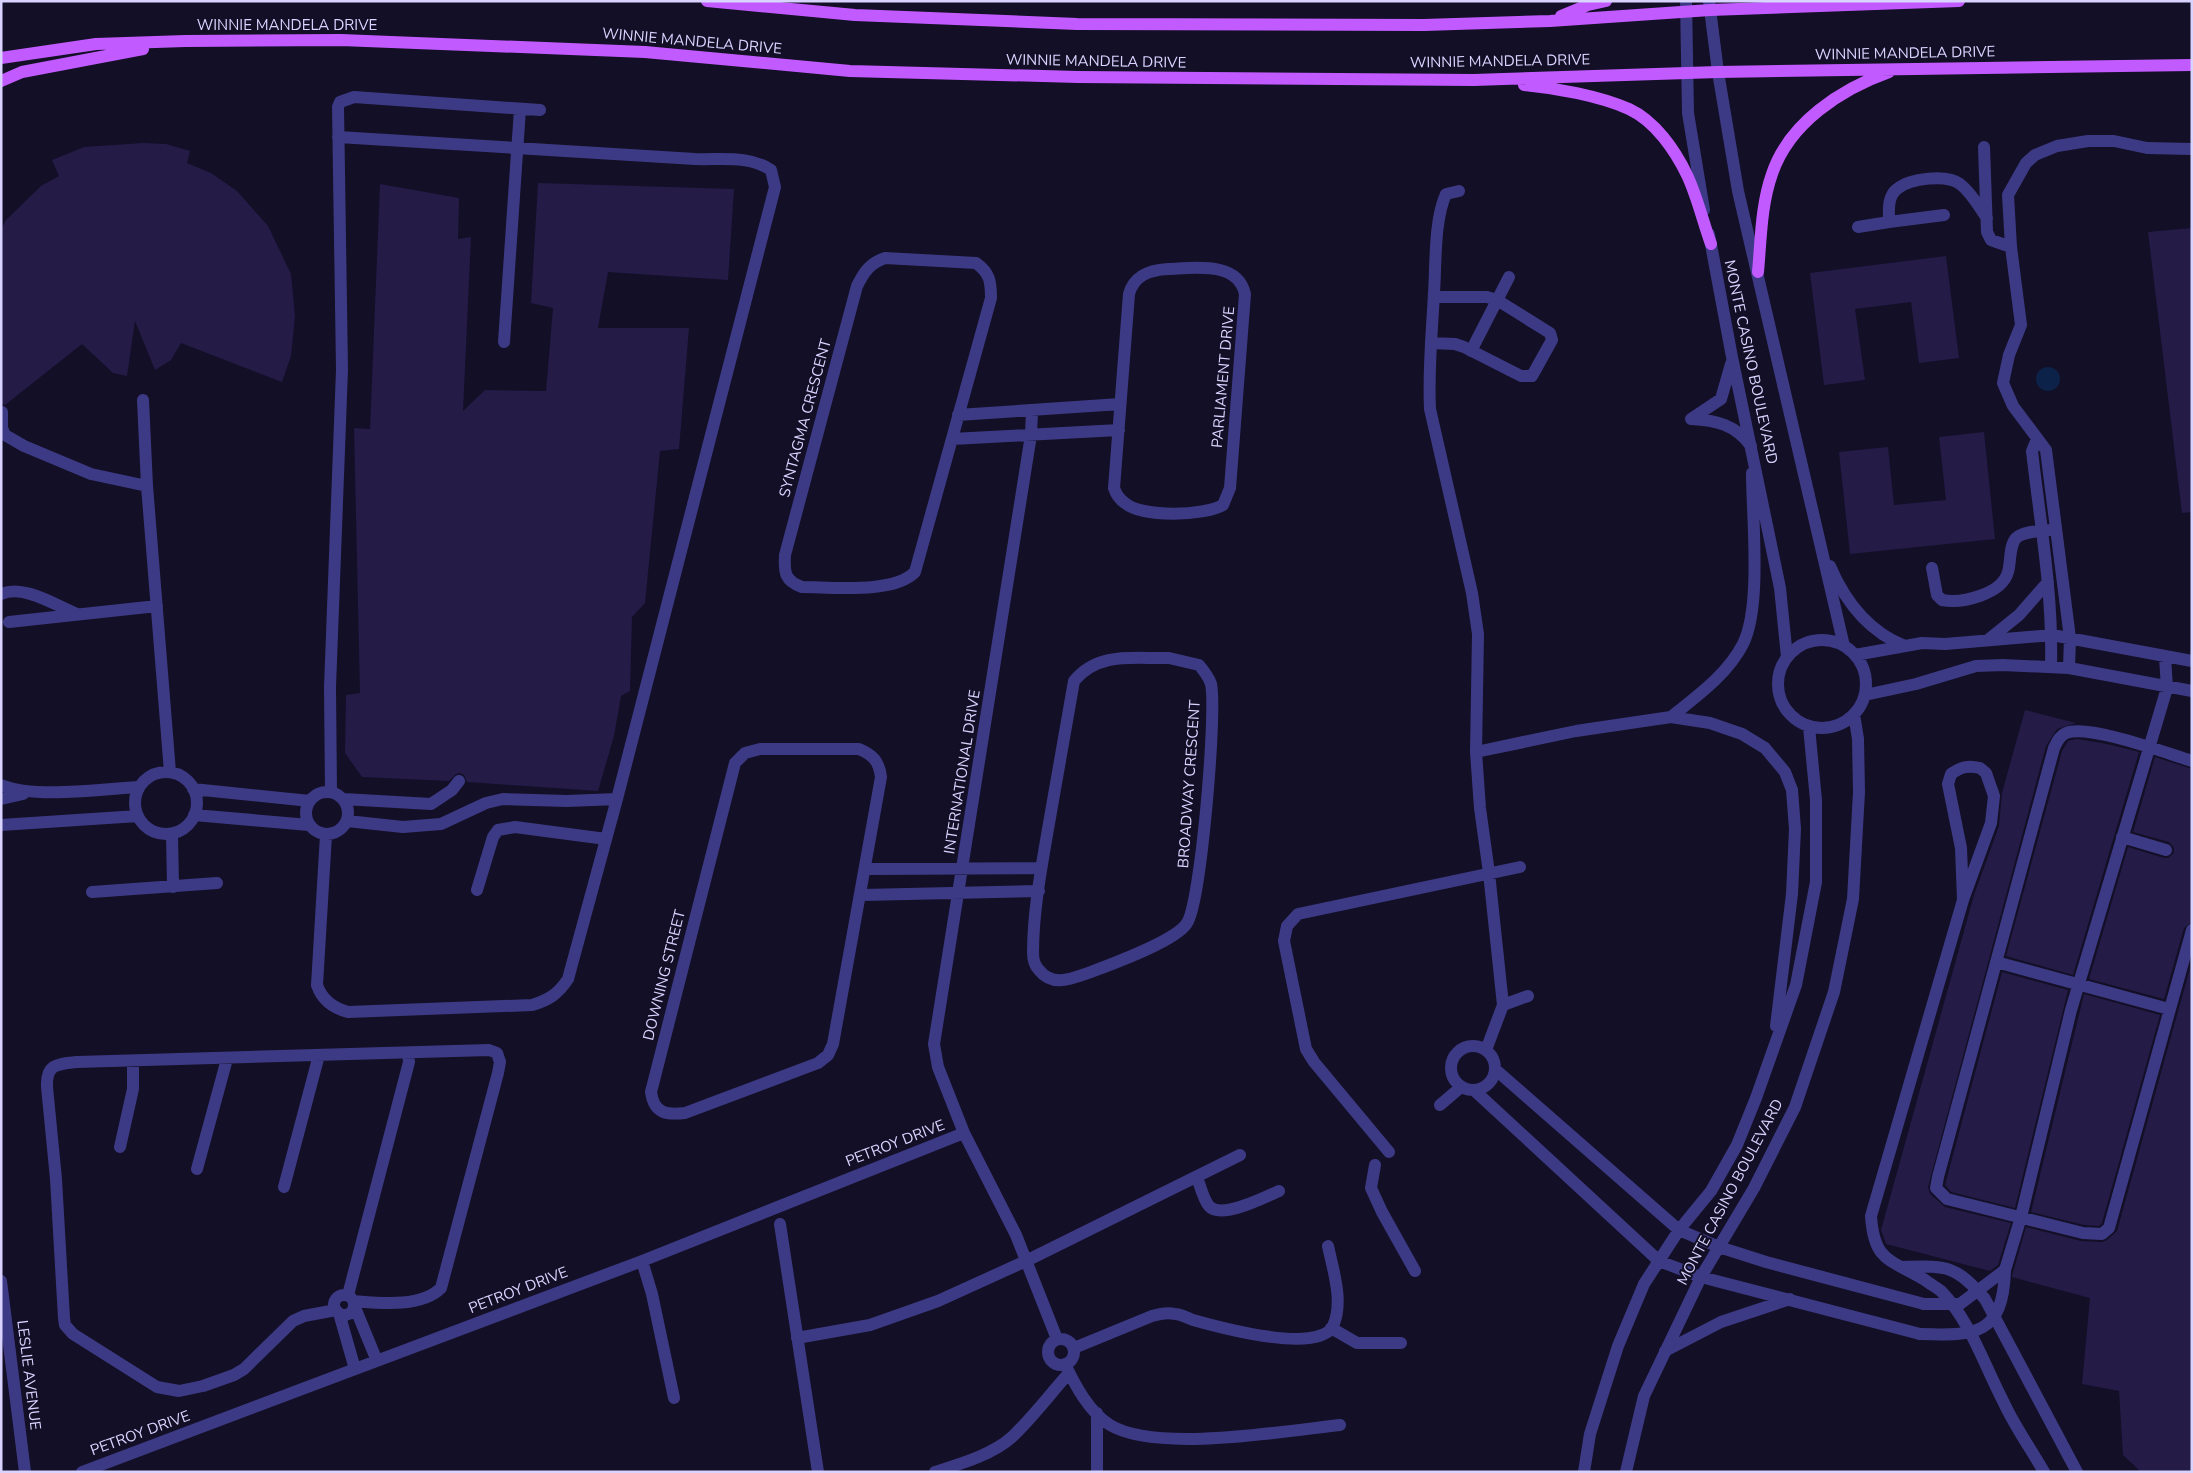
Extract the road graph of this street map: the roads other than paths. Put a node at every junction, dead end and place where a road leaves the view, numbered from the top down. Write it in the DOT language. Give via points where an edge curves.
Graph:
graph roads {
  1 [pos="707,1"];
  2 [pos="1606,1"];
  3 [pos="1846,1"];
  4 [pos="1959,1"];
  5 [pos="1861,4"];
  6 [pos="1686,6"];
  7 [pos="1709,6"];
  8 [pos="1550,21"];
  9 [pos="185,40"];
  10 [pos="1,58"];
  11 [pos="2192,65"];
  12 [pos="1898,69"];
  13 [pos="1718,72"];
  14 [pos="1685,73"];
  15 [pos="1474,80"];
  16 [pos="1,81"];
  17 [pos="520,109"];
  18 [pos="540,110"];
  19 [pos="338,137"];
  20 [pos="1984,147"];
  21 [pos="517,149"];
  22 [pos="2192,149"];
  23 [pos="1459,191"];
  24 [pos="1944,215"];
  25 [pos="1987,218"];
  26 [pos="1889,222"];
  27 [pos="1858,227"];
  28 [pos="1711,244"];
  29 [pos="2011,247"];
  30 [pos="1758,272"];
  31 [pos="1509,277"];
  32 [pos="1434,297"];
  33 [pos="1497,300"];
  34 [pos="504,342"];
  35 [pos="1431,343"];
  36 [pos="1471,352"];
  37 [pos="1732,357"];
  38 [pos="143,400"];
  39 [pos="1120,404"];
  40 [pos="1032,411"];
  41 [pos="2,412"];
  42 [pos="958,415"];
  43 [pos="1119,430"];
  44 [pos="1031,435"];
  45 [pos="952,439"];
  46 [pos="2037,439"];
  47 [pos="1751,445"];
  48 [pos="147,486"];
  49 [pos="2056,529"];
  50 [pos="2041,531"];
  51 [pos="1818,536"];
  52 [pos="1932,568"];
  53 [pos="2048,582"];
  54 [pos="1,594"];
  55 [pos="157,606"];
  56 [pos="78,614"];
  57 [pos="10,622"];
  58 [pos="2052,635"];
  59 [pos="2070,638"];
  60 [pos="1988,640"];
  61 [pos="1844,646"];
  62 [pos="1905,646"];
  63 [pos="1855,655"];
  64 [pos="1787,657"];
  65 [pos="2165,657"];
  66 [pos="2192,661"];
  67 [pos="2051,666"];
  68 [pos="2069,668"];
  69 [pos="2167,688"];
  70 [pos="2192,692"];
  71 [pos="1865,695"];
  72 [pos="1854,714"];
  73 [pos="1671,717"];
  74 [pos="1809,727"];
  75 [pos="2144,746"];
  76 [pos="1476,752"];
  77 [pos="2192,760"];
  78 [pos="170,772"];
  79 [pos="459,781"];
  80 [pos="1,785"];
  81 [pos="139,787"];
  82 [pos="193,789"];
  83 [pos="33,792"];
  84 [pos="331,792"];
  85 [pos="1,798"];
  86 [pos="343,799"];
  87 [pos="617,799"];
  88 [pos="310,800"];
  89 [pos="194,815"];
  90 [pos="138,816"];
  91 [pos="347,822"];
  92 [pos="1,825"];
  93 [pos="309,825"];
  94 [pos="172,834"];
  95 [pos="326,835"];
  96 [pos="2122,837"];
  97 [pos="606,839"];
  98 [pos="2166,850"];
  99 [pos="1520,867"];
  100 [pos="1042,868"];
  101 [pos="866,869"];
  102 [pos="963,869"];
  103 [pos="1490,873"];
  104 [pos="217,883"];
  105 [pos="173,887"];
  106 [pos="478,890"];
  107 [pos="1039,891"];
  108 [pos="92,892"];
  109 [pos="960,892"];
  110 [pos="862,895"];
  111 [pos="1963,900"];
  112 [pos="2192,930"];
  113 [pos="1996,962"];
  114 [pos="2078,984"];
  115 [pos="1528,996"];
  116 [pos="1503,1005"];
  117 [pos="2169,1009"];
  118 [pos="1486,1050"];
  119 [pos="1773,1050"];
  120 [pos="408,1053"];
  121 [pos="319,1055"];
  122 [pos="226,1059"];
  123 [pos="133,1062"];
  124 [pos="1496,1070"];
  125 [pos="1461,1087"];
  126 [pos="1475,1091"];
  127 [pos="1440,1105"];
  128 [pos="964,1133"];
  129 [pos="120,1147"];
  130 [pos="1389,1152"];
  131 [pos="1240,1155"];
  132 [pos="1375,1165"];
  133 [pos="198,1168"];
  134 [pos="1197,1177"];
  135 [pos="284,1188"];
  136 [pos="1279,1191"];
  137 [pos="2020,1217"];
  138 [pos="780,1224"];
  139 [pos="1679,1230"];
  140 [pos="1328,1246"];
  141 [pos="1719,1247"];
  142 [pos="642,1261"];
  143 [pos="1026,1261"];
  144 [pos="1659,1261"];
  145 [pos="1902,1267"];
  146 [pos="2005,1270"];
  147 [pos="1415,1271"];
  148 [pos="1701,1277"];
  149 [pos="1,1281"];
  150 [pos="1790,1299"];
  151 [pos="352,1300"];
  152 [pos="337,1312"];
  153 [pos="1331,1328"];
  154 [pos="797,1338"];
  155 [pos="1057,1339"];
  156 [pos="1401,1343"];
  157 [pos="1074,1348"];
  158 [pos="1665,1352"];
  159 [pos="376,1361"];
  160 [pos="355,1369"];
  161 [pos="1067,1369"];
  162 [pos="674,1398"];
  163 [pos="1097,1413"];
  164 [pos="1340,1425"];
  165 [pos="25,1472"];
  166 [pos="82,1472"];
  167 [pos="818,1472"];
  168 [pos="935,1472"];
  169 [pos="1097,1472"];
  170 [pos="1584,1472"];
  171 [pos="1626,1472"];
  172 [pos="2044,1472"];
  173 [pos="2077,1472"];
  1 -- 8 [label="main road" via="855,15 1077,24 1424,25"];
  2 -- 8 [label="main road"];
  3 -- 5 [label="main road"];
  4 -- 5 [label="main road"];
  5 -- 7 [label="main road"];
  6 -- 7 [label="main road"];
  6 -- 8 [label="main road"];
  6 -- 14 [label="street, MONTE CASINO BOULEVARD"];
  7 -- 13 [label="street, MONTE CASINO BOULEVARD"];
  9 -- 10 [label="main road, WINNIE MANDELA DRIVE" via="96,44"];
  9 -- 15 [label="main road, WINNIE MANDELA DRIVE" via="341,40 646,52 870,71 1078,77"];
  9 -- 16 [label="main road" via="22,72"];
  11 -- 12 [label="main road, WINNIE MANDELA DRIVE"];
  12 -- 13 [label="main road, WINNIE MANDELA DRIVE"];
  12 -- 30 [label="main road" via="1836,96 1787,141 1772,173 1764,204"];
  13 -- 14 [label="main road, WINNIE MANDELA DRIVE"];
  13 -- 30 [label="street, MONTE CASINO BOULEVARD" via="1738,191"];
  14 -- 15 [label="main road, WINNIE MANDELA DRIVE"];
  14 -- 28 [label="street, MONTE CASINO BOULEVARD" via="1689,122"];
  15 -- 28 [label="main road" via="1541,87 1630,109 1651,125 1674,152 1687,176"];
  17 -- 18 [label="street"];
  17 -- 19 [label="street" via="354,97 340,102 338,107"];
  17 -- 21 [label="street"];
  19 -- 21 [label="street"];
  19 -- 84 [label="street" via="342,370 330,687"];
  20 -- 25 [label="street"];
  21 -- 34 [label="street"];
  21 -- 87 [label="street" via="745,159 772,170 775,187"];
  22 -- 29 [label="street" via="2088,141 2057,146 2035,155 2018,174 2008,195"];
  23 -- 32 [label="street" via="1446,194 1442,203"];
  24 -- 26 [label="street"];
  25 -- 26 [label="street" via="1960,184 1939,179 1909,183 1897,189 1891,197"];
  25 -- 29 [label="street" via="1991,240"];
  26 -- 27 [label="street"];
  28 -- 37 [label="street, MONTE CASINO BOULEVARD"];
  29 -- 46 [label="street" via="2021,325 2009,355 2003,383 2013,406"];
  30 -- 51 [label="street, MONTE CASINO BOULEVARD"];
  31 -- 33 [label="street"];
  32 -- 33 [label="street" via="1487,297"];
  32 -- 35 [label="street"];
  33 -- 36 [label="street"];
  33 -- 36 [label="street" via="1550,333 1552,340 1532,376 1528,377"];
  35 -- 36 [label="street" via="1455,344"];
  35 -- 76 [label="street" via="1430,409 1472,593 1478,634"];
  37 -- 47 [label="street, MONTE CASINO BOULEVARD"];
  37 -- 47 [label="street" via="1722,399 1692,419 1722,423 1733,428"];
  38 -- 48 [label="street"];
  39 -- 40 [label="street"];
  39 -- 43 [label="street, PARLIAMENT DRIVE"];
  39 -- 43 [label="street, PARLIAMENT DRIVE" via="1129,294 1140,277 1149,270 1201,268 1239,277 1244,288 1246,310 1230,488 1223,505 1213,510 1169,513 1125,504 1114,488"];
  40 -- 42 [label="street"];
  40 -- 44 [label="street, INTERNATIONAL DRIVE"];
  41 -- 48 [label="street" via="5,435 24,446 92,474"];
  42 -- 45 [label="street, SYNTAGMA CRESCENT"];
  42 -- 45 [label="street, SYNTAGMA CRESCENT" via="991,298 988,273 968,261 885,258 875,261 857,286 785,555 785,575 791,583 802,587 889,586 909,579 919,560"];
  43 -- 44 [label="street"];
  44 -- 45 [label="street"];
  44 -- 102 [label="street, INTERNATIONAL DRIVE"];
  46 -- 49 [label="street" via="2046,450"];
  46 -- 50 [label="street" via="2032,451"];
  47 -- 64 [label="street, MONTE CASINO BOULEVARD" via="1780,588"];
  47 -- 73 [label="street" via="1753,605 1743,643 1727,667"];
  48 -- 55 [label="street"];
  49 -- 50 [label="street"];
  49 -- 59 [label="street"];
  50 -- 52 [label="street" via="2024,534 2014,541 2006,577 1992,592 1955,601 1942,600 1937,595"];
  50 -- 53 [label="street"];
  51 -- 61 [label="street, MONTE CASINO BOULEVARD"];
  51 -- 62 [label="street" via="1851,604 1880,632"];
  53 -- 58 [label="street"];
  53 -- 60 [label="street" via="2019,615"];
  54 -- 56 [label="street" via="14,591 28,594"];
  55 -- 56 [label="street"];
  55 -- 78 [label="street"];
  56 -- 57 [label="street"];
  58 -- 59 [label="street"];
  58 -- 60 [label="street"];
  58 -- 67 [label="street"];
  59 -- 65 [label="street"];
  59 -- 68 [label="street"];
  60 -- 62 [label="street"];
  61 -- 63 [label="street"];
  61 -- 64 [label="street" via="1819,640 1802,645"];
  62 -- 63 [label="street"];
  63 -- 71 [label="street" via="1865,674"];
  64 -- 74 [label="street" via="1780,670 1780,699 1797,721"];
  65 -- 66 [label="street"];
  65 -- 69 [label="street"];
  67 -- 68 [label="street"];
  67 -- 71 [label="street" via="1976,666"];
  68 -- 69 [label="street"];
  69 -- 70 [label="street"];
  69 -- 75 [label="street"];
  71 -- 72 [label="street"];
  72 -- 74 [label="street" via="1830,728"];
  72 -- 141 [label="street, MONTE CASINO BOULEVARD" via="1860,792 1853,899 1834,992 1795,1107 1754,1188"];
  73 -- 76 [label="street" via="1576,731"];
  73 -- 119 [label="street" via="1710,723 1742,734 1764,748 1785,772 1792,790 1795,829 1792,894"];
  74 -- 119 [label="street, MONTE CASINO BOULEVARD" via="1816,800 1816,882 1796,985"];
  75 -- 77 [label="street"];
  75 -- 96 [label="street"];
  75 -- 113 [label="street" via="2077,731 2059,738"];
  76 -- 103 [label="street"];
  78 -- 81 [label="street" via="155,774"];
  78 -- 82 [label="street" via="185,778"];
  79 -- 86 [label="street" via="452,790 431,804"];
  80 -- 83 [label="street"];
  81 -- 83 [label="street"];
  81 -- 90 [label="street" via="135,797"];
  82 -- 88 [label="street"];
  82 -- 89 [label="street" via="197,805"];
  83 -- 85 [label="street"];
  84 -- 86 [label="street"];
  84 -- 88 [label="street" via="317,794"];
  86 -- 91 [label="street" via="347,806"];
  87 -- 91 [label="street" via="502,800 441,824 403,827"];
  87 -- 97 [label="street"];
  88 -- 93 [label="street" via="305,811"];
  89 -- 93 [label="street"];
  89 -- 94 [label="street" via="185,827"];
  90 -- 92 [label="street"];
  90 -- 94 [label="street" via="152,831"];
  91 -- 95 [label="street" via="339,831"];
  93 -- 95 [label="street"];
  94 -- 105 [label="street"];
  95 -- 97 [label="street" via="318,985 320,995 338,1010 348,1012 532,1005 547,1001 568,980"];
  96 -- 98 [label="street"];
  96 -- 114 [label="street"];
  97 -- 106 [label="street" via="515,827 498,830 493,837"];
  99 -- 103 [label="street"];
  100 -- 102 [label="street"];
  100 -- 107 [label="street, BROADWAY CRESCENT"];
  100 -- 107 [label="street, BROADWAY CRESCENT" via="1074,681 1091,665 1106,659 1169,658 1199,665 1210,684 1212,702 1197,885 1188,923 1178,934 1116,962 1072,979 1054,980 1037,969 1033,954"];
  101 -- 102 [label="street"];
  101 -- 110 [label="street, DOWNING STREET"];
  101 -- 110 [label="street, DOWNING STREET" via="881,777 876,759 859,749 760,749 739,757 732,772 651,1092 652,1101 658,1109 668,1115 685,1114 818,1064 828,1055 834,1044"];
  102 -- 109 [label="street, INTERNATIONAL DRIVE"];
  103 -- 116 [label="street"];
  103 -- 130 [label="street" via="1298,914 1287,926 1284,942 1306,1049"];
  104 -- 105 [label="street"];
  105 -- 108 [label="street"];
  107 -- 109 [label="street"];
  109 -- 110 [label="street"];
  109 -- 128 [label="street, INTERNATIONAL DRIVE" via="934,1044 938,1067"];
  111 -- 111 [label="street" via="1961,848 1948,784 1950,774 1971,766 1986,774 1994,796 1994,809 1984,848"];
  111 -- 145 [label="street" via="1871,1216 1872,1238 1879,1251 1886,1259"];
  112 -- 117 [label="street"];
  113 -- 114 [label="street"];
  113 -- 137 [label="street" via="1936,1188 1947,1199"];
  114 -- 117 [label="street"];
  114 -- 137 [label="street"];
  115 -- 116 [label="street"];
  116 -- 118 [label="street"];
  117 -- 137 [label="street" via="2109,1228 2102,1234 2092,1234"];
  118 -- 124 [label="street" via="1492,1055"];
  118 -- 125 [label="street" via="1479,1046 1464,1048 1453,1059 1452,1074"];
  119 -- 139 [label="street, MONTE CASINO BOULEVARD" via="1737,1146 1711,1191"];
  120 -- 121 [label="street"];
  120 -- 151 [label="street" via="409,1062"];
  120 -- 151 [label="street" via="493,1050 499,1056 498,1074 441,1288 406,1302"];
  121 -- 122 [label="street"];
  121 -- 135 [label="street"];
  122 -- 123 [label="street"];
  122 -- 133 [label="street"];
  123 -- 129 [label="street" via="133,1089"];
  123 -- 152 [label="street" via="64,1064 47,1072 64,1318 69,1330 87,1345 157,1387 179,1391 203,1386 244,1369 293,1321 304,1316"];
  124 -- 126 [label="street" via="1489,1084"];
  124 -- 139 [label="street"];
  125 -- 126 [label="street"];
  125 -- 127 [label="street"];
  126 -- 144 [label="street"];
  128 -- 142 [label="street, PETROY DRIVE"];
  128 -- 143 [label="street, INTERNATIONAL DRIVE"];
  131 -- 134 [label="street"];
  132 -- 147 [label="street" via="1371,1188"];
  134 -- 136 [label="street" via="1209,1206 1216,1210 1226,1211"];
  134 -- 143 [label="street"];
  137 -- 146 [label="street"];
  138 -- 154 [label="street"];
  139 -- 141 [label="street"];
  139 -- 144 [label="street, MONTE CASINO BOULEVARD"];
  140 -- 153 [label="street" via="1337,1289"];
  141 -- 146 [label="street, bridge" via="1924,1304 1960,1304"];
  141 -- 148 [label="street, MONTE CASINO BOULEVARD"];
  142 -- 159 [label="street, PETROY DRIVE"];
  142 -- 162 [label="street"];
  143 -- 154 [label="street" via="904,1314 870,1325"];
  143 -- 155 [label="street, INTERNATIONAL DRIVE"];
  144 -- 148 [label="street"];
  144 -- 170 [label="street, MONTE CASINO BOULEVARD" via="1644,1284 1618,1346 1590,1434"];
  145 -- 172 [label="street" via="1940,1290 1957,1312 2004,1404"];
  145 -- 173 [label="street" via="1943,1266 1968,1279 1985,1298"];
  146 -- 150 [label="street, bridge" via="2002,1302 1987,1325 1970,1333 1920,1334"];
  148 -- 150 [label="street"];
  148 -- 158 [label="street, MONTE CASINO BOULEVARD"];
  149 -- 165 [label="street, LESLIE AVENUE"];
  150 -- 158 [label="street" via="1721,1322"];
  151 -- 152 [label="street" via="351,1313 343,1315"];
  151 -- 152 [label="street" via="336,1298"];
  151 -- 159 [label="street"];
  152 -- 160 [label="street"];
  153 -- 156 [label="street" via="1357,1343"];
  153 -- 157 [label="street" via="1318,1337 1266,1337 1164,1313"];
  154 -- 167 [label="street"];
  155 -- 157 [label="street" via="1064,1339"];
  155 -- 161 [label="street" via="1048,1348 1048,1355"];
  157 -- 161 [label="street"];
  158 -- 171 [label="street, MONTE CASINO BOULEVARD" via="1644,1396"];
  159 -- 160 [label="street, PETROY DRIVE"];
  160 -- 166 [label="street, PETROY DRIVE"];
  161 -- 163 [label="street" via="1087,1403"];
  161 -- 168 [label="street" via="1012,1437 971,1459"];
  163 -- 164 [label="street" via="1109,1425 1134,1434 1160,1438 1223,1438"];
  163 -- 169 [label="street"];
}
